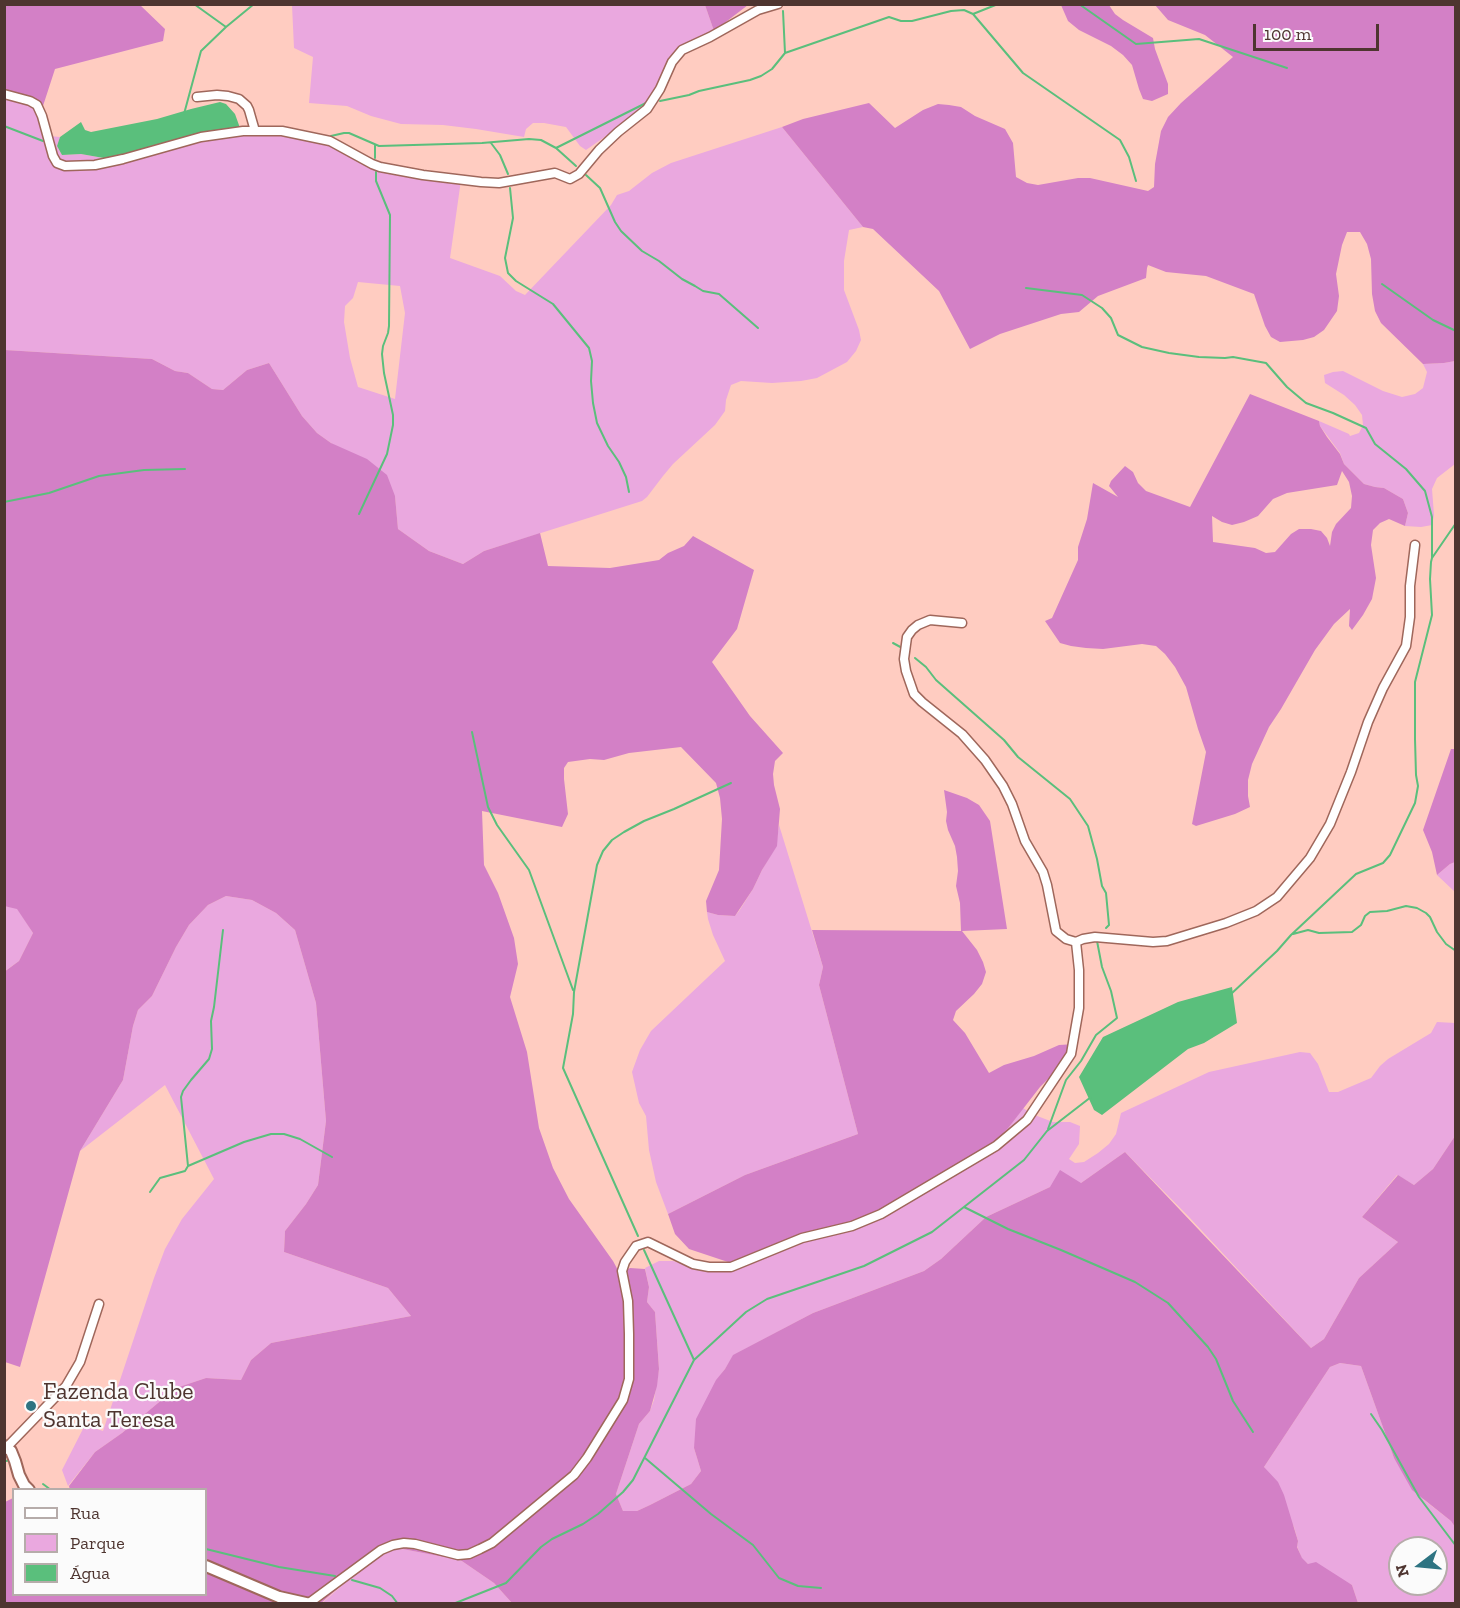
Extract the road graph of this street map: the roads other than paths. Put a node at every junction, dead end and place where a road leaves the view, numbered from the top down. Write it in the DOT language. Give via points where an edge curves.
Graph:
graph roads {
  1 [pos="778,4"];
  2 [pos="4,94"];
  3 [pos="197,97"];
  4 [pos="255,131"];
  5 [pos="1415,545"];
  6 [pos="962,623"];
  7 [pos="1076,942"];
  8 [pos="99,1304"];
  9 [pos="6,1447"];
  10 [pos="27,1488"];
  11 [pos="207,1566"];
  12 [pos="310,1603"];
  1 -- 4 [label="street" via="758,10 682,50 647,109 572,179 555,173 499,183 423,174 372,164 330,141 282,131"];
  2 -- 4 [label="street" via="37,105 53,156 57,164 65,166 95,165 201,137"];
  3 -- 4 [label="street" via="239,99 249,110"];
  5 -- 7 [label="street" via="1406,646 1368,722 1330,824 1304,866 1277,897 1226,923 1160,942 1095,937"];
  6 -- 7 [label="street" via="930,620 912,630 904,659 910,683 914,694 968,741 1003,786 1025,841 1043,872 1056,931"];
  7 -- 12 [label="street" via="1079,1008 1071,1054 1027,1120 996,1146 881,1214 852,1226 802,1238 731,1267 693,1264 648,1242 636,1246 622,1271 628,1301 629,1378 623,1400 574,1475 480,1549 458,1555 415,1544 393,1545"];
  8 -- 9 [label="street" via="80,1362 66,1386"];
  9 -- 10 [label="street"];
  11 -- 12 [label="street" via="279,1596"];
}
